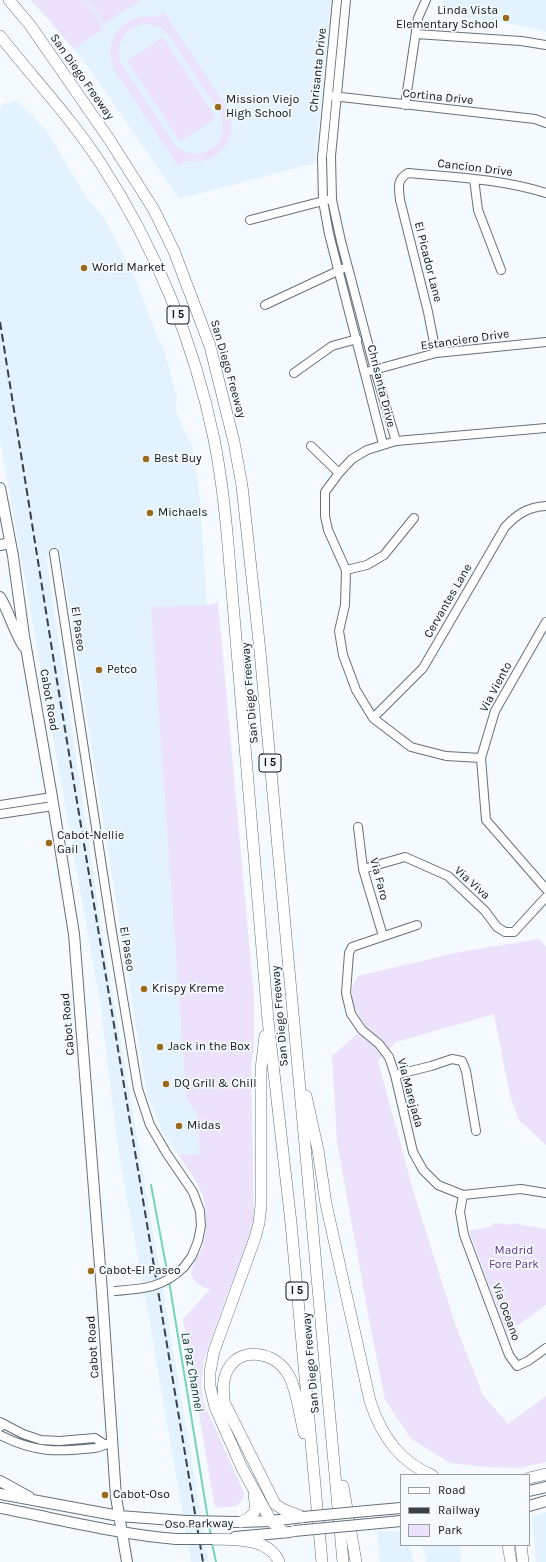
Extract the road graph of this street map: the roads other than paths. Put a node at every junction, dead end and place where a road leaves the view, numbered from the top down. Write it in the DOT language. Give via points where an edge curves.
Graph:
graph roads {
  1 [pos="9,0"];
  2 [pos="14,0"];
  3 [pos="337,0"];
  4 [pos="346,0"];
  5 [pos="426,0"];
  6 [pos="30,25"];
  7 [pos="416,34"];
  8 [pos="2,40"];
  9 [pos="546,45"];
  10 [pos="327,96"];
  11 [pos="336,97"];
  12 [pos="405,106"];
  13 [pos="546,123"];
  14 [pos="401,177"];
  15 [pos="474,179"];
  16 [pos="546,193"];
  17 [pos="332,200"];
  18 [pos="323,201"];
  19 [pos="250,220"];
  20 [pos="348,266"];
  21 [pos="501,270"];
  22 [pos="339,271"];
  23 [pos="265,305"];
  24 [pos="357,339"];
  25 [pos="546,342"];
  26 [pos="436,354"];
  27 [pos="375,370"];
  28 [pos="294,373"];
  29 [pos="365,373"];
  30 [pos="546,428"];
  31 [pos="396,441"];
  32 [pos="383,444"];
  33 [pos="311,446"];
  34 [pos="339,473"];
  35 [pos="0,488"];
  36 [pos="546,506"];
  37 [pos="414,518"];
  38 [pos="10,543"];
  39 [pos="0,545"];
  40 [pos="54,553"];
  41 [pos="346,570"];
  42 [pos="0,597"];
  43 [pos="546,622"];
  44 [pos="27,651"];
  45 [pos="373,718"];
  46 [pos="481,758"];
  47 [pos="53,801"];
  48 [pos="0,805"];
  49 [pos="0,814"];
  50 [pos="358,827"];
  51 [pos="363,869"];
  52 [pos="546,889"];
  53 [pos="546,897"];
  54 [pos="417,925"];
  55 [pos="383,936"];
  56 [pos="268,1020"];
  57 [pos="296,1056"];
  58 [pos="395,1075"];
  59 [pos="476,1131"];
  60 [pos="546,1193"];
  61 [pos="463,1195"];
  62 [pos="102,1292"];
  63 [pos="546,1348"];
  64 [pos="329,1410"];
  65 [pos="0,1424"];
  66 [pos="0,1435"];
  67 [pos="108,1444"];
  68 [pos="430,1474"];
  69 [pos="546,1474"];
  70 [pos="530,1478"];
  71 [pos="314,1480"];
  72 [pos="0,1481"];
  73 [pos="546,1487"];
  74 [pos="253,1490"];
  75 [pos="530,1491"];
  76 [pos="0,1494"];
  77 [pos="36,1501"];
  78 [pos="546,1501"];
  79 [pos="530,1506"];
  80 [pos="0,1508"];
  81 [pos="400,1508"];
  82 [pos="119,1516"];
  83 [pos="297,1516"];
  84 [pos="271,1521"];
  85 [pos="400,1521"];
  86 [pos="239,1522"];
  87 [pos="289,1532"];
  88 [pos="122,1533"];
  89 [pos="212,1539"];
  90 [pos="240,1539"];
  91 [pos="508,1546"];
  92 [pos="521,1546"];
  93 [pos="127,1562"];
  94 [pos="279,1562"];
  95 [pos="322,1562"];
  96 [pos="343,1562"];
  97 [pos="356,1562"];
  98 [pos="511,1562"];
  99 [pos="523,1562"];
  1 -- 6 [label="highway, San Diego Freeway / I 5"];
  2 -- 6 [label="highway"];
  3 -- 10 [label="street, Chrisanta Drive"];
  4 -- 11 [label="street, Chrisanta Drive"];
  5 -- 7 [label="street" via="418,18"];
  6 -- 57 [label="highway, San Diego Freeway / I 5" via="109,139 154,210 196,306 225,402 239,471 249,546"];
  7 -- 9 [label="street"];
  7 -- 12 [label="street"];
  8 -- 56 [label="highway, San Diego Freeway / I 5" via="69,119 101,164 152,255 196,367 214,438 223,491"];
  10 -- 11 [label="street, Cortina Drive"];
  10 -- 18 [label="street, Chrisanta Drive" via="322,158"];
  11 -- 12 [label="street, Cortina Drive"];
  11 -- 17 [label="street, Chrisanta Drive" via="331,156"];
  12 -- 13 [label="street, Cortina Drive" via="535,119"];
  14 -- 15 [label="street, Cancion Drive" via="408,173"];
  14 -- 26 [label="street, El Picador Lane" via="400,200"];
  15 -- 16 [label="street, Cancion Drive"];
  15 -- 21 [label="street" via="478,210"];
  17 -- 18 [label="street"];
  17 -- 20 [label="street, Chrisanta Drive"];
  18 -- 19 [label="street"];
  18 -- 22 [label="street, Chrisanta Drive"];
  20 -- 22 [label="street"];
  20 -- 27 [label="street, Chrisanta Drive"];
  22 -- 23 [label="street"];
  22 -- 24 [label="street, Chrisanta Drive"];
  24 -- 28 [label="street" via="332,346"];
  24 -- 29 [label="street, Chrisanta Drive"];
  25 -- 26 [label="street, Estanciero Drive"];
  26 -- 27 [label="street, Estanciero Drive"];
  27 -- 29 [label="street, Estanciero Drive"];
  27 -- 31 [label="street, Chrisanta Drive"];
  29 -- 32 [label="street, Chrisanta Drive"];
  30 -- 31 [label="street"];
  31 -- 32 [label="street"];
  32 -- 34 [label="street, Chrisanta Drive" via="357,456"];
  33 -- 34 [label="street"];
  34 -- 41 [label="street, Chrisanta Drive" via="325,492 325,516 328,530"];
  35 -- 38 [label="main road, Cabot Road"];
  36 -- 45 [label="street, Cervantes Lane" via="525,511 514,517 505,527 423,668"];
  37 -- 41 [label="street" via="384,555 367,565"];
  38 -- 39 [label="main road"];
  38 -- 44 [label="main road, Cabot Road"];
  40 -- 62 [label="street, El Paseo, bridge" via="138,1089 158,1140 196,1198 201,1226 196,1247 184,1267 172,1278 142,1289"];
  41 -- 45 [label="street, Chrisanta Drive" via="345,605 339,631 343,655 356,690"];
  42 -- 44 [label="main road"];
  43 -- 46 [label="street, Via Viento" via="495,711"];
  44 -- 47 [label="main road, Cabot Road"];
  45 -- 46 [label="street, Chrisanta Drive" via="411,747 446,756"];
  46 -- 52 [label="street, Via Viento" via="486,820"];
  47 -- 48 [label="street"];
  47 -- 49 [label="street"];
  47 -- 62 [label="main road, Cabot Road" via="74,934"];
  50 -- 51 [label="street, Via Faro"];
  51 -- 53 [label="street, Via Viva" via="406,857 448,876 485,911 497,927 505,932 514,932"];
  51 -- 55 [label="street, Via Faro"];
  54 -- 55 [label="street, Via Marejada"];
  55 -- 58 [label="street, Via Marejada" via="352,947 348,953 346,993 351,1014 362,1030 379,1044 389,1057"];
  56 -- 71 [label="highway, San Diego Freeway / I 5" via="291,1223"];
  56 -- 74 [label="highway" via="261,1069 259,1223 214,1351 210,1372 215,1407"];
  57 -- 64 [label="highway, San Diego Freeway / I 5"];
  57 -- 68 [label="highway" via="370,1401 385,1436 411,1463"];
  58 -- 59 [label="street" via="452,1059 462,1061"];
  58 -- 61 [label="street, Via Marejada" via="413,1152 423,1170 438,1185"];
  60 -- 61 [label="street, Via Marejada" via="521,1189"];
  61 -- 63 [label="street, Via Oceano" via="460,1212 464,1235 509,1355 517,1366"];
  62 -- 67 [label="main road, Cabot Road"];
  64 -- 96 [label="highway, San Diego Freeway / I 5"];
  64 -- 97 [label="highway"];
  65 -- 67 [label="street" via="41,1440 95,1438"];
  66 -- 67 [label="street" via="36,1449 55,1451 98,1448"];
  67 -- 82 [label="main road, Cabot Road"];
  69 -- 70 [label="highway"];
  71 -- 83 [label="highway" via="294,1387 287,1371 271,1358 261,1354 252,1354 236,1360 226,1373 222,1387 224,1402 275,1504"];
  71 -- 95 [label="highway, San Diego Freeway / I 5"];
  72 -- 77 [label="main road"];
  73 -- 75 [label="main road"];
  74 -- 84 [label="highway"];
  74 -- 86 [label="highway" via="255,1510 250,1517"];
  76 -- 77 [label="main road, Oso Parkway"];
  77 -- 82 [label="main road, Oso Parkway"];
  78 -- 79 [label="main road"];
  80 -- 88 [label="main road, Oso Parkway"];
  81 -- 83 [label="main road, Oso Parkway, bridge"];
  82 -- 86 [label="main road, Oso Parkway, bridge" via="173,1521"];
  82 -- 88 [label="main road, Cabot Road"];
  83 -- 84 [label="main road, Oso Parkway"];
  84 -- 86 [label="main road, Oso Parkway"];
  84 -- 87 [label="highway"];
  85 -- 87 [label="main road, Oso Parkway, bridge"];
  87 -- 90 [label="main road, Oso Parkway"];
  88 -- 89 [label="main road, Oso Parkway, bridge" via="176,1539"];
  88 -- 93 [label="main road, Cabot Road"];
  89 -- 90 [label="highway"];
  90 -- 94 [label="highway" via="262,1544"];
  91 -- 98 [label="highway"];
  92 -- 99 [label="highway"];
}
